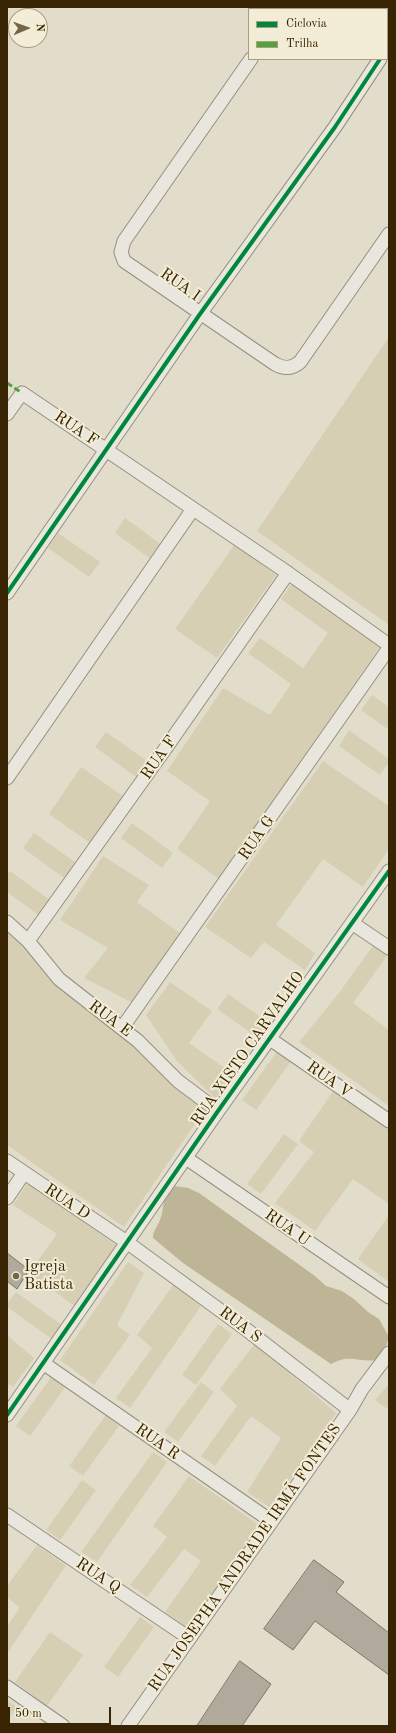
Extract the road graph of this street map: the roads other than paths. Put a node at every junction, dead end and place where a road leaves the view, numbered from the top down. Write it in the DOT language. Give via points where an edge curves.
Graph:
graph roads {
  1 [pos="250,60"];
  2 [pos="379,60"];
  3 [pos="389,234"];
  4 [pos="200,314"];
  5 [pos="7,414"];
  6 [pos="108,450"];
  7 [pos="193,509"];
  8 [pos="288,573"];
  9 [pos="7,594"];
  10 [pos="389,646"];
  11 [pos="7,778"];
  12 [pos="389,871"];
  13 [pos="7,922"];
  14 [pos="352,923"];
  15 [pos="28,941"];
  16 [pos="389,948"];
  17 [pos="122,1028"];
  18 [pos="270,1039"];
  19 [pos="218,1111"];
  20 [pos="389,1122"];
  21 [pos="186,1158"];
  22 [pos="7,1161"];
  23 [pos="24,1173"];
  24 [pos="7,1198"];
  25 [pos="128,1243"];
  26 [pos="389,1297"];
  27 [pos="389,1353"];
  28 [pos="43,1363"];
  29 [pos="350,1410"];
  30 [pos="7,1415"];
  31 [pos="7,1515"];
  32 [pos="271,1521"];
  33 [pos="189,1638"];
  34 [pos="7,1687"];
  35 [pos="63,1726"];
  36 [pos="128,1726"];
  1 -- 4 [label="street, RUA I" via="124,241 121,252 124,261"];
  2 -- 4 [label="street"];
  3 -- 4 [label="street, RUA I" via="300,362 292,367 279,366"];
  4 -- 6 [label="street"];
  5 -- 6 [label="street, RUA F" via="22,393"];
  6 -- 7 [label="street, RUA F"];
  6 -- 9 [label="street"];
  7 -- 8 [label="street, RUA F"];
  7 -- 11 [label="street"];
  8 -- 10 [label="street, RUA F"];
  8 -- 15 [label="street, RUA F"];
  10 -- 17 [label="street, RUA G"];
  12 -- 14 [label="street, RUA XISTO CARVALHO"];
  13 -- 15 [label="street, RUA E"];
  14 -- 16 [label="street"];
  14 -- 18 [label="street, RUA XISTO CARVALHO"];
  15 -- 17 [label="street, RUA E" via="59,979"];
  17 -- 19 [label="street, RUA E" via="178,1081"];
  18 -- 19 [label="street, RUA XISTO CARVALHO"];
  18 -- 20 [label="street, RUA V"];
  19 -- 21 [label="street, RUA XISTO CARVALHO"];
  21 -- 25 [label="street, RUA XISTO CARVALHO"];
  21 -- 26 [label="street, RUA U"];
  22 -- 23 [label="street, RUA D"];
  23 -- 24 [label="street"];
  23 -- 25 [label="street, RUA D"];
  25 -- 28 [label="street, RUA XISTO CARVALHO"];
  25 -- 29 [label="street, RUA S" via="248,1330"];
  27 -- 29 [label="street, RUA JOSEPHA ANDRADE IRMÃ FONTES"];
  28 -- 30 [label="street, RUA XISTO CARVALHO"];
  28 -- 32 [label="street, RUA R"];
  29 -- 32 [label="street, RUA JOSEPHA ANDRADE IRMÃ FONTES"];
  31 -- 33 [label="street, RUA Q"];
  32 -- 33 [label="street, RUA JOSEPHA ANDRADE IRMÃ FONTES"];
  33 -- 36 [label="street, RUA JOSEPHA ANDRADE IRMÃ FONTES"];
  34 -- 35 [label="street"];
}
